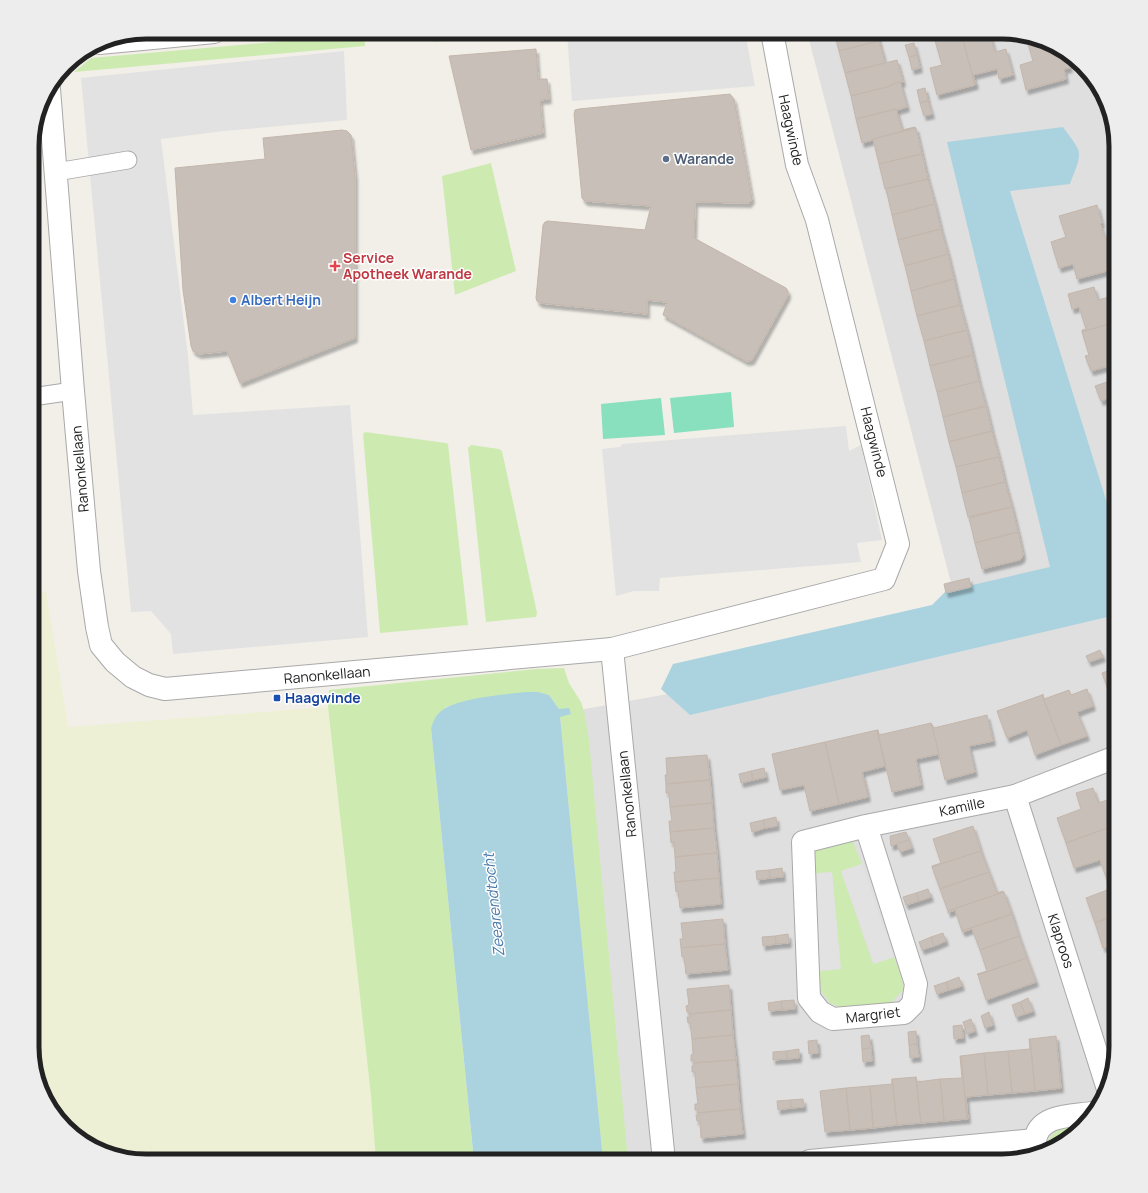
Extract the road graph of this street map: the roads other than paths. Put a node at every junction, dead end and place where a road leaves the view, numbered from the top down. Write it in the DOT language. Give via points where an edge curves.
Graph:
graph roads {
  1 [pos="773,39"];
  2 [pos="50,99"];
  3 [pos="128,160"];
  4 [pos="56,172"];
  5 [pos="73,391"];
  6 [pos="39,395"];
  7 [pos="612,649"];
  8 [pos="1109,760"];
  9 [pos="1015,796"];
  10 [pos="866,826"];
  11 [pos="803,842"];
  12 [pos="1104,1077"];
  13 [pos="1085,1114"];
  14 [pos="1035,1147"];
  15 [pos="663,1154"];
  16 [pos="922,1154"];
  1 -- 7 [label="street, Haagwinde" via="797,164 818,220 898,544 884,580"];
  2 -- 4 [label="street, Ranonkellaan"];
  3 -- 4 [label="lane"];
  4 -- 5 [label="street, Ranonkellaan"];
  5 -- 6 [label="lane"];
  5 -- 7 [label="street, Ranonkellaan" via="89,571 101,645 114,662 133,677 149,685 165,689"];
  7 -- 15 [label="street, Ranonkellaan"];
  8 -- 9 [label="street, Kamille"];
  9 -- 10 [label="street, Kamille"];
  9 -- 12 [label="street, Klaproos"];
  10 -- 11 [label="street, Kamille"];
  10 -- 11 [label="street, Margriet" via="916,984 913,1004 904,1013 833,1019 820,1012 809,998"];
  13 -- 14 [label="street" via="1046,1121 1039,1130"];
  14 -- 16 [label="street"];
}
